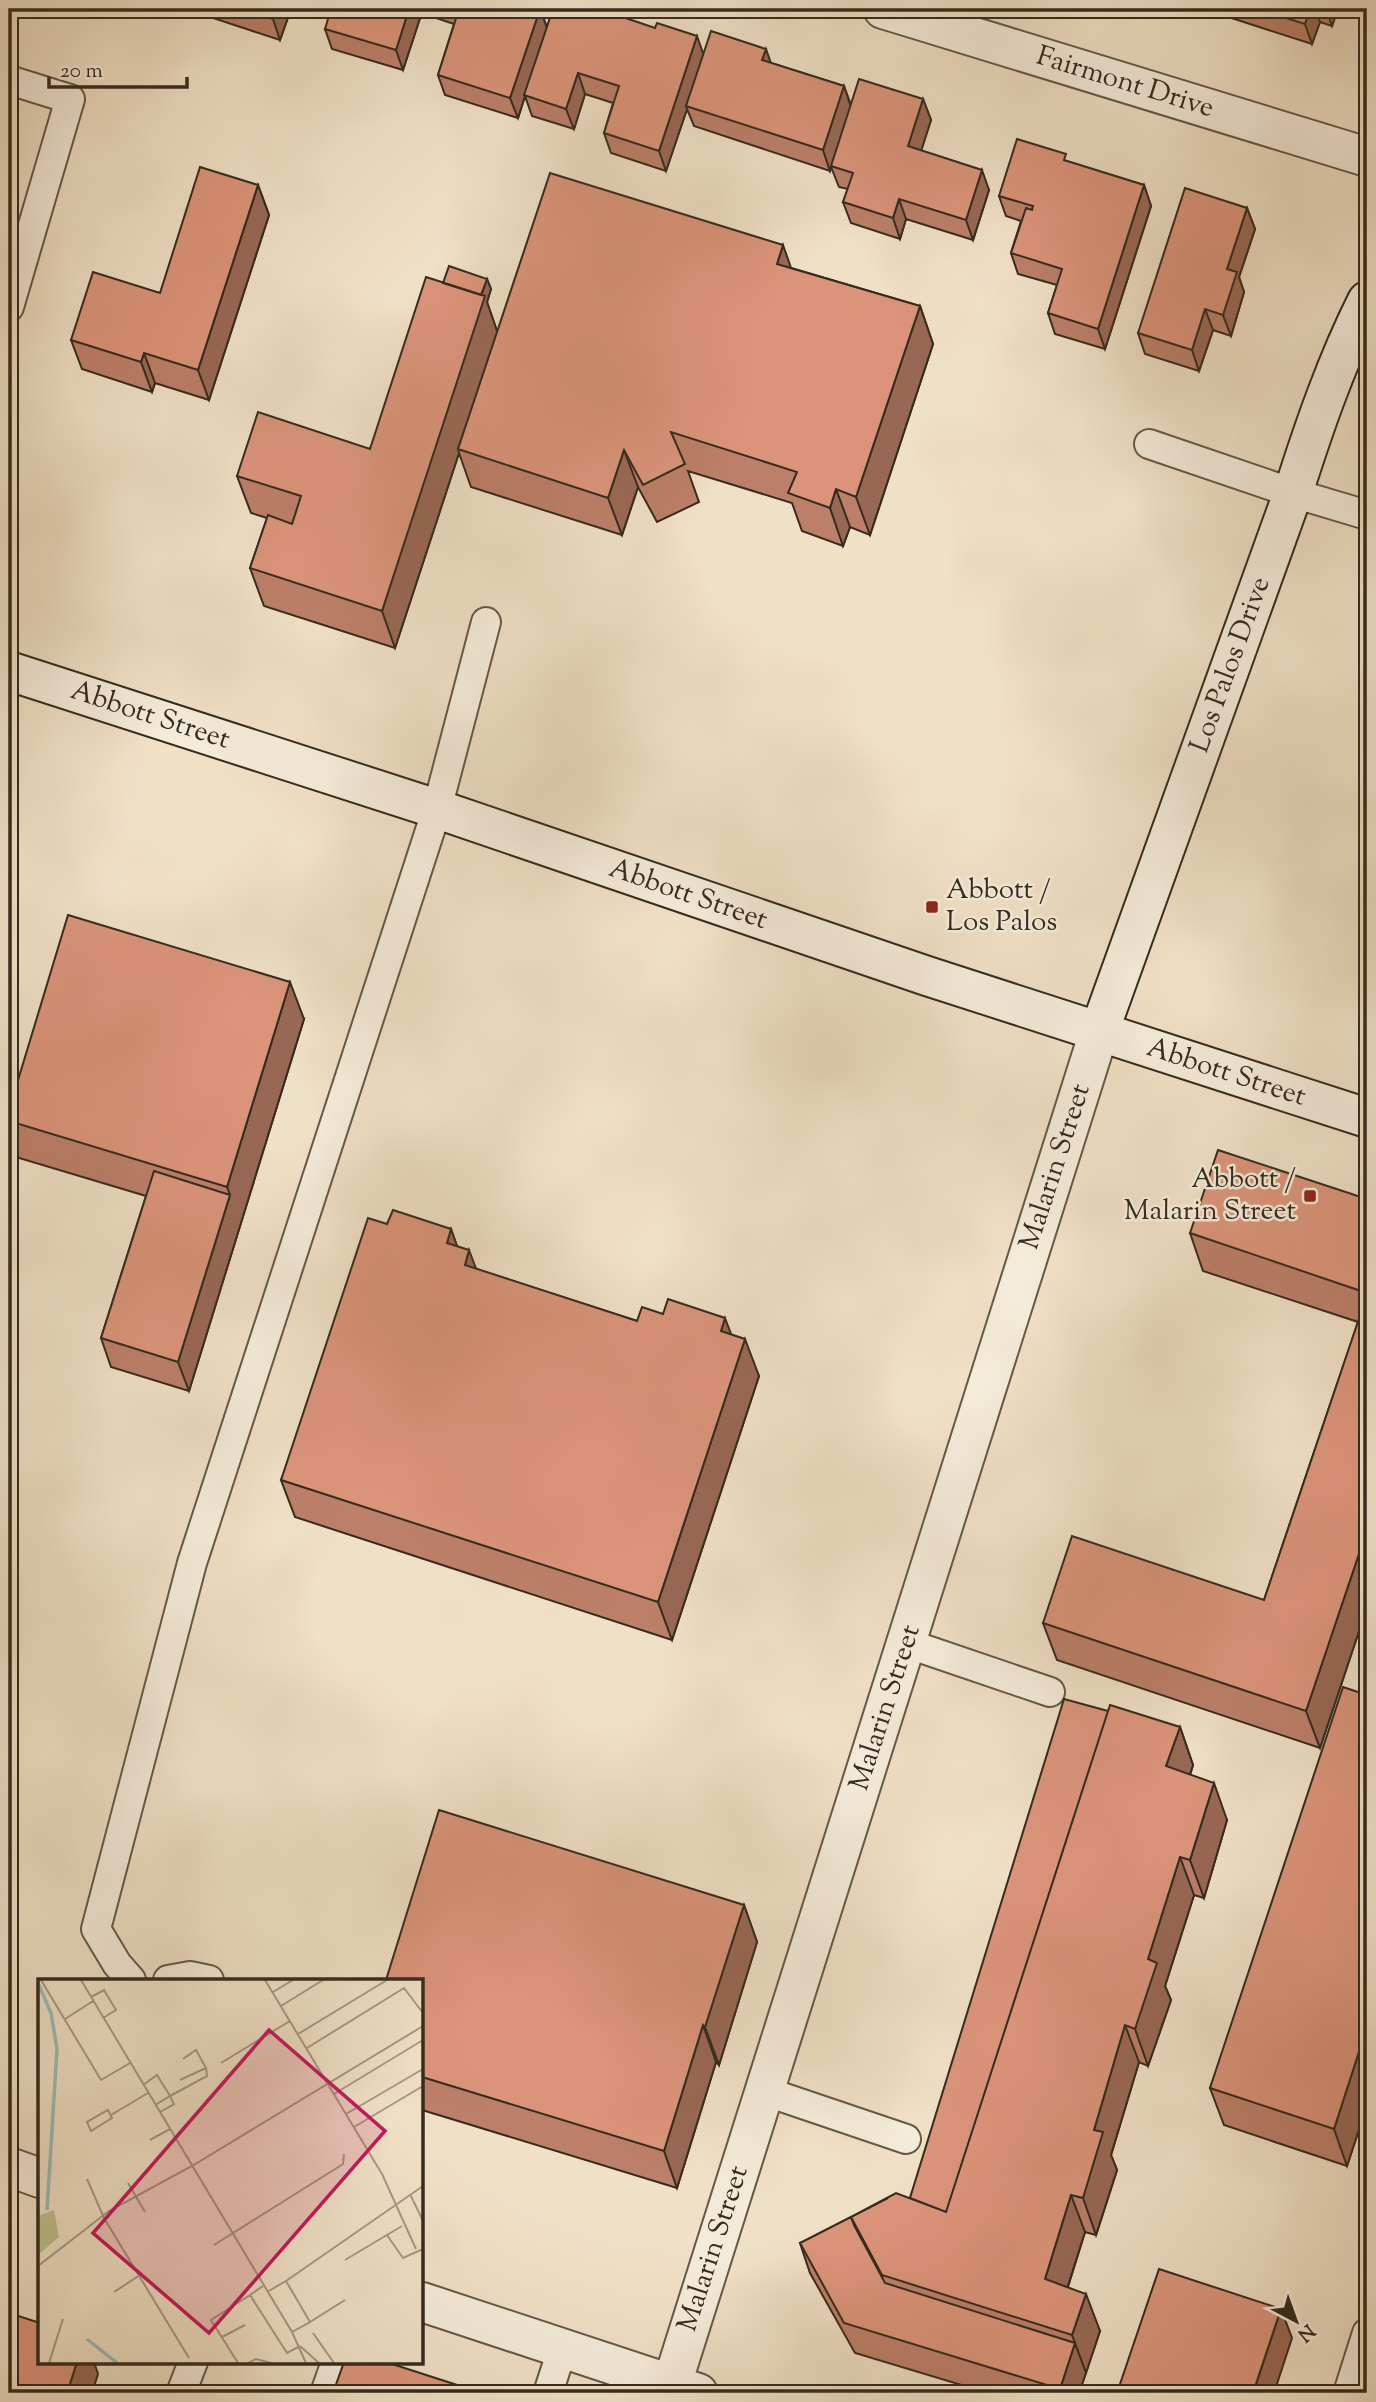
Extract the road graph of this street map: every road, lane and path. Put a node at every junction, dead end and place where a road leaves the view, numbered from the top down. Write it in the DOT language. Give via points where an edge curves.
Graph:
graph roads {
  1 [pos="883,9"];
  2 [pos="9,80"];
  3 [pos="1367,157"];
  4 [pos="1367,301"];
  5 [pos="9,307"];
  6 [pos="1149,444"];
  7 [pos="1293,493"];
  8 [pos="1367,515"];
  9 [pos="486,622"];
  10 [pos="9,671"];
  11 [pos="437,809"];
  12 [pos="1099,1032"];
  13 [pos="1367,1118"];
  14 [pos="906,1643"];
  15 [pos="1050,1692"];
  16 [pos="130,1979"];
  17 [pos="174,1979"];
  18 [pos="204,1979"];
  19 [pos="764,2091"];
  20 [pos="906,2139"];
  21 [pos="9,2167"];
  22 [pos="38,2177"];
  23 [pos="424,2303"];
  24 [pos="1367,2333"];
  25 [pos="563,2347"];
  26 [pos="191,2364"];
  27 [pos="335,2364"];
  28 [pos="680,2390"];
  29 [pos="181,2393"];
  30 [pos="325,2393"];
  31 [pos="548,2393"];
  32 [pos="1348,2393"];
  1 -- 3 [label="street, Fairmont Drive"];
  2 -- 5 [label="lane" via="70,99"];
  4 -- 7 [label="street, Los Palos Drive" via="1322,405"];
  6 -- 7 [label="lane"];
  7 -- 8 [label="lane"];
  7 -- 12 [label="street, Los Palos Drive"];
  9 -- 11 [label="lane"];
  10 -- 11 [label="street, Abbott Street"];
  11 -- 12 [label="street, Abbott Street"];
  11 -- 16 [label="lane" via="192,1563 96,1928"];
  12 -- 13 [label="street, Abbott Street"];
  12 -- 14 [label="street, Malarin Street"];
  14 -- 15 [label="lane"];
  14 -- 19 [label="street, Malarin Street"];
  17 -- 18 [label="lane"];
  19 -- 20 [label="lane"];
  19 -- 28 [label="street, Malarin Street"];
  21 -- 22 [label="street"];
  23 -- 25 [label="street"];
  24 -- 32 [label="lane"];
  25 -- 28 [label="street"];
  25 -- 31 [label="lane"];
  26 -- 29 [label="lane"];
  27 -- 30 [label="lane"];
}
